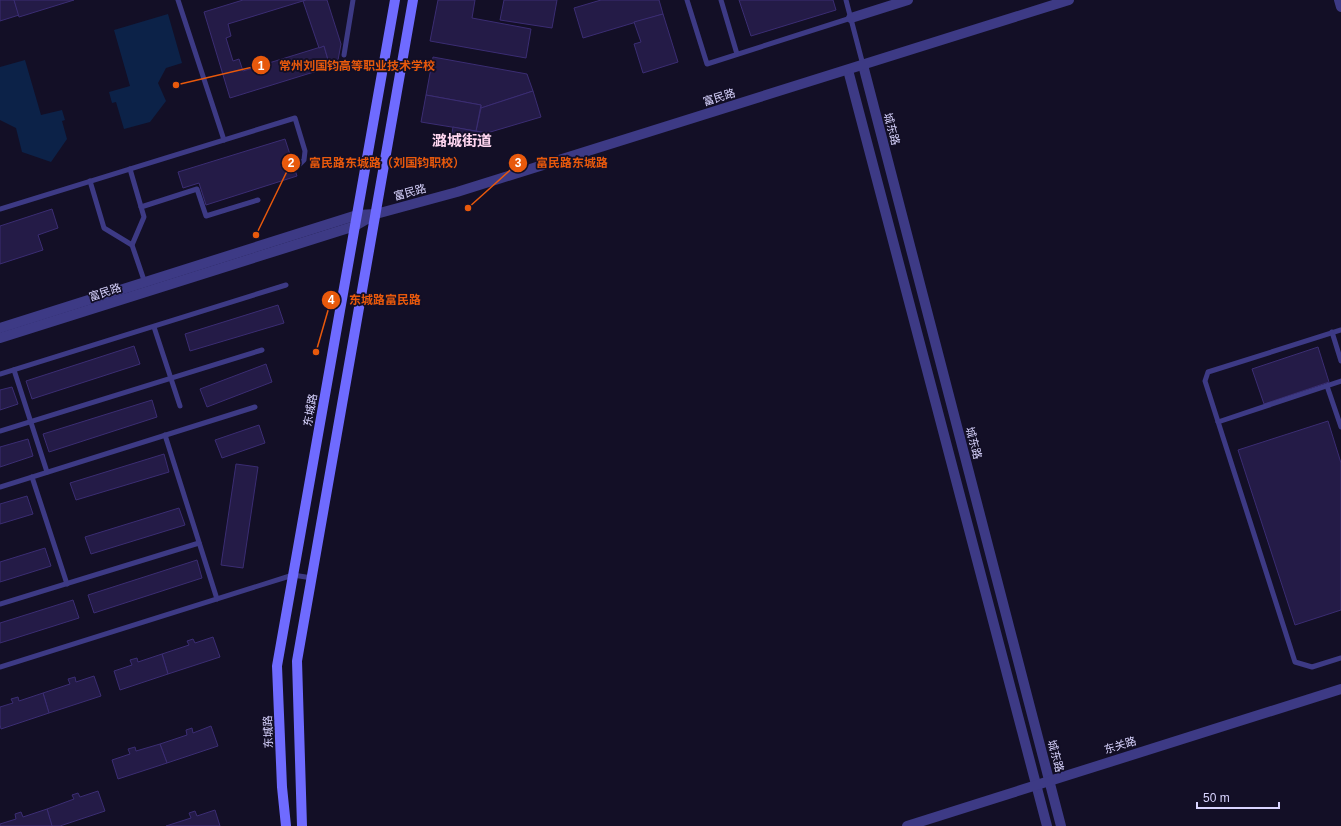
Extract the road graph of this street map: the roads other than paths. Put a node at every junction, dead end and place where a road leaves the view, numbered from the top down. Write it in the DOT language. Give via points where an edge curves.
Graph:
graph roads {
  1 [pos="178,0"];
  2 [pos="353,0"];
  3 [pos="393,0"];
  4 [pos="413,0"];
  5 [pos="687,0"];
  6 [pos="721,0"];
  7 [pos="846,0"];
  8 [pos="908,0"];
  9 [pos="1069,0"];
  10 [pos="1339,0"];
  11 [pos="1341,7"];
  12 [pos="851,18"];
  13 [pos="738,54"];
  14 [pos="344,55"];
  15 [pos="863,65"];
  16 [pos="848,70"];
  17 [pos="224,140"];
  18 [pos="297,167"];
  19 [pos="130,169"];
  20 [pos="90,181"];
  21 [pos="258,200"];
  22 [pos="141,207"];
  23 [pos="0,209"];
  24 [pos="376,214"];
  25 [pos="357,215"];
  26 [pos="355,226"];
  27 [pos="132,246"];
  28 [pos="286,285"];
  29 [pos="146,287"];
  30 [pos="154,327"];
  31 [pos="0,328"];
  32 [pos="1341,330"];
  33 [pos="1332,332"];
  34 [pos="0,338"];
  35 [pos="262,350"];
  36 [pos="1341,361"];
  37 [pos="14,370"];
  38 [pos="0,374"];
  39 [pos="171,378"];
  40 [pos="1341,381"];
  41 [pos="1327,386"];
  42 [pos="180,406"];
  43 [pos="254,407"];
  44 [pos="30,422"];
  45 [pos="1218,422"];
  46 [pos="1341,427"];
  47 [pos="0,431"];
  48 [pos="165,435"];
  49 [pos="47,472"];
  50 [pos="32,477"];
  51 [pos="0,487"];
  52 [pos="199,543"];
  53 [pos="293,575"];
  54 [pos="312,578"];
  55 [pos="67,584"];
  56 [pos="217,599"];
  57 [pos="0,604"];
  58 [pos="1341,658"];
  59 [pos="0,667"];
  60 [pos="1341,688"];
  61 [pos="1049,780"];
  62 [pos="1036,784"];
  63 [pos="286,826"];
  64 [pos="302,826"];
  65 [pos="907,826"];
  66 [pos="1047,826"];
  67 [pos="1062,826"];
  1 -- 17 [label="lane"];
  2 -- 14 [label="lane"];
  3 -- 25 [label="main road, 东城路"];
  4 -- 24 [label="main road"];
  5 -- 13 [label="lane" via="707,64"];
  6 -- 13 [label="lane"];
  7 -- 12 [label="lane"];
  8 -- 12 [label="street"];
  9 -- 15 [label="street, 富民路"];
  10 -- 11 [label="street"];
  12 -- 13 [label="lane"];
  12 -- 15 [label="lane"];
  15 -- 16 [label="street, 富民路"];
  15 -- 61 [label="street, 城东路"];
  16 -- 24 [label="street, 富民路" via="457,192"];
  16 -- 62 [label="street"];
  17 -- 18 [label="lane" via="295,118 305,151 304,160"];
  17 -- 19 [label="lane"];
  19 -- 20 [label="lane"];
  19 -- 22 [label="lane"];
  20 -- 23 [label="lane"];
  20 -- 27 [label="lane" via="104,228"];
  21 -- 22 [label="lane" via="206,216 197,189"];
  22 -- 27 [label="lane" via="144,217"];
  24 -- 25 [label="street, 富民路"];
  24 -- 26 [label="street, 富民路"];
  24 -- 54 [label="main road"];
  25 -- 26 [label="main road, 东城路"];
  25 -- 29 [label="street, 富民路"];
  26 -- 29 [label="street, 富民路"];
  26 -- 53 [label="main road, 东城路"];
  27 -- 29 [label="lane"];
  28 -- 30 [label="lane"];
  29 -- 31 [label="street, 富民路"];
  29 -- 34 [label="street, 富民路"];
  30 -- 37 [label="lane"];
  30 -- 39 [label="lane"];
  32 -- 33 [label="lane"];
  33 -- 36 [label="lane"];
  33 -- 45 [label="lane" via="1208,372 1205,381"];
  35 -- 39 [label="lane"];
  37 -- 38 [label="lane"];
  37 -- 44 [label="lane"];
  39 -- 42 [label="lane"];
  39 -- 44 [label="lane"];
  40 -- 41 [label="lane"];
  41 -- 45 [label="lane"];
  41 -- 46 [label="lane"];
  43 -- 48 [label="lane"];
  44 -- 47 [label="lane"];
  44 -- 49 [label="lane"];
  45 -- 58 [label="lane" via="1295,662 1312,667"];
  48 -- 49 [label="lane"];
  48 -- 52 [label="lane"];
  49 -- 50 [label="lane"];
  50 -- 51 [label="lane"];
  50 -- 55 [label="lane"];
  52 -- 55 [label="lane"];
  52 -- 56 [label="lane"];
  53 -- 54 [label="lane"];
  53 -- 56 [label="lane"];
  53 -- 63 [label="main road, 东城路" via="277,666"];
  54 -- 64 [label="main road" via="297,661"];
  55 -- 57 [label="lane"];
  56 -- 59 [label="lane"];
  60 -- 61 [label="street, 东关路"];
  61 -- 62 [label="street, 东关路"];
  61 -- 67 [label="street, 城东路"];
  62 -- 65 [label="street, 东关路"];
  62 -- 66 [label="street"];
}
